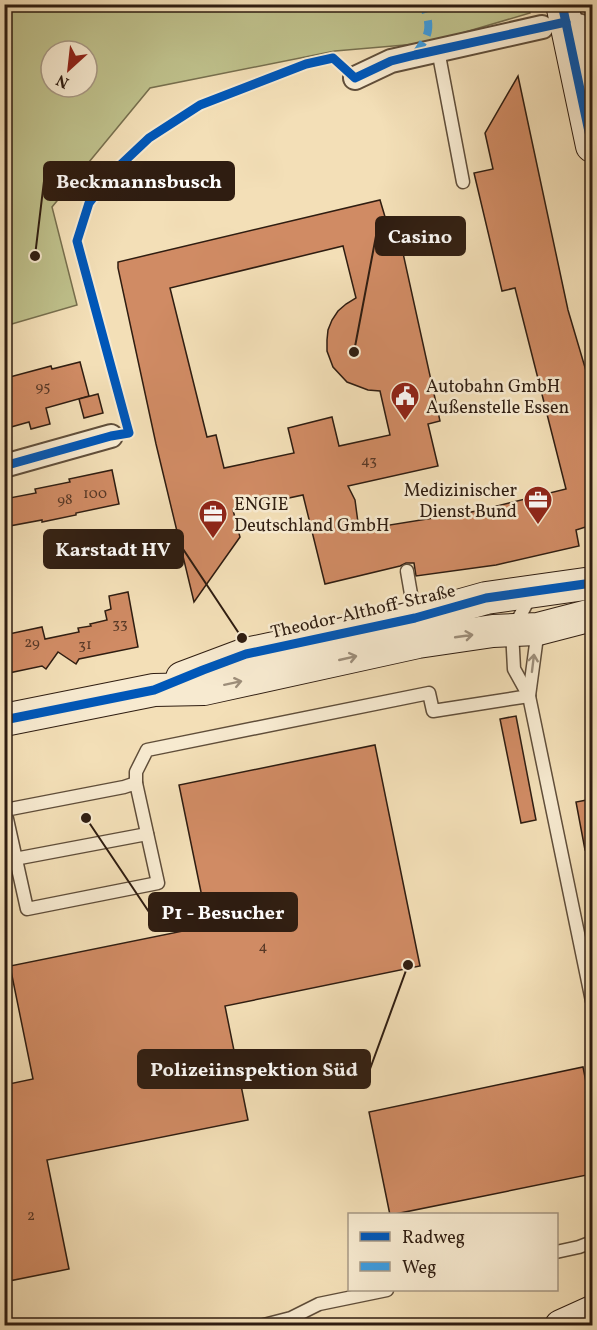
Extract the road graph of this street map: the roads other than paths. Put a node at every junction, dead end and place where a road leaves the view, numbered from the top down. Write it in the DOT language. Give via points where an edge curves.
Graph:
graph roads {
  1 [pos="566,22"];
  2 [pos="438,50"];
  3 [pos="355,78"];
  4 [pos="592,146"];
  5 [pos="463,182"];
  6 [pos="111,436"];
  7 [pos="4,465"];
  8 [pos="407,571"];
  9 [pos="592,584"];
  10 [pos="533,592"];
  11 [pos="592,615"];
  12 [pos="417,630"];
  13 [pos="525,630"];
  14 [pos="529,696"];
  15 [pos="4,720"];
  16 [pos="136,783"];
  17 [pos="147,834"];
  18 [pos="10,860"];
  19 [pos="592,1001"];
  20 [pos="592,1242"];
  21 [pos="558,1252"];
  22 [pos="382,1291"];
  23 [pos="592,1312"];
  24 [pos="260,1326"];
  25 [pos="561,1326"];
  1 -- 2 [label="street"];
  1 -- 4 [label="street"];
  2 -- 3 [label="street" via="391,61"];
  2 -- 5 [label="lane"];
  6 -- 7 [label="street"];
  8 -- 12 [label="lane"];
  9 -- 10 [label="street, Theodor-Althoff-Straße"];
  10 -- 12 [label="street, Theodor-Althoff-Straße" via="486,598"];
  10 -- 13 [label="lane"];
  11 -- 13 [label="street, Theodor-Althoff-Straße"];
  12 -- 13 [label="street, Theodor-Althoff-Straße, one-way"];
  12 -- 15 [label="street, Theodor-Althoff-Straße" via="246,654 154,690"];
  14 -- 13 [label="lane, one-way"];
  13 -- 14 [label="lane" via="514,669"];
  14 -- 16 [label="lane" via="433,711 429,693 147,750 136,772"];
  14 -- 19 [label="lane"];
  16 -- 17 [label="lane"];
  16 -- 18 [label="lane" via="5,810"];
  17 -- 18 [label="lane"];
  17 -- 18 [label="lane" via="158,883 27,909"];
  20 -- 21 [label="lane"];
  22 -- 24 [label="lane" via="319,1304 291,1318"];
  23 -- 25 [label="street"];
}
